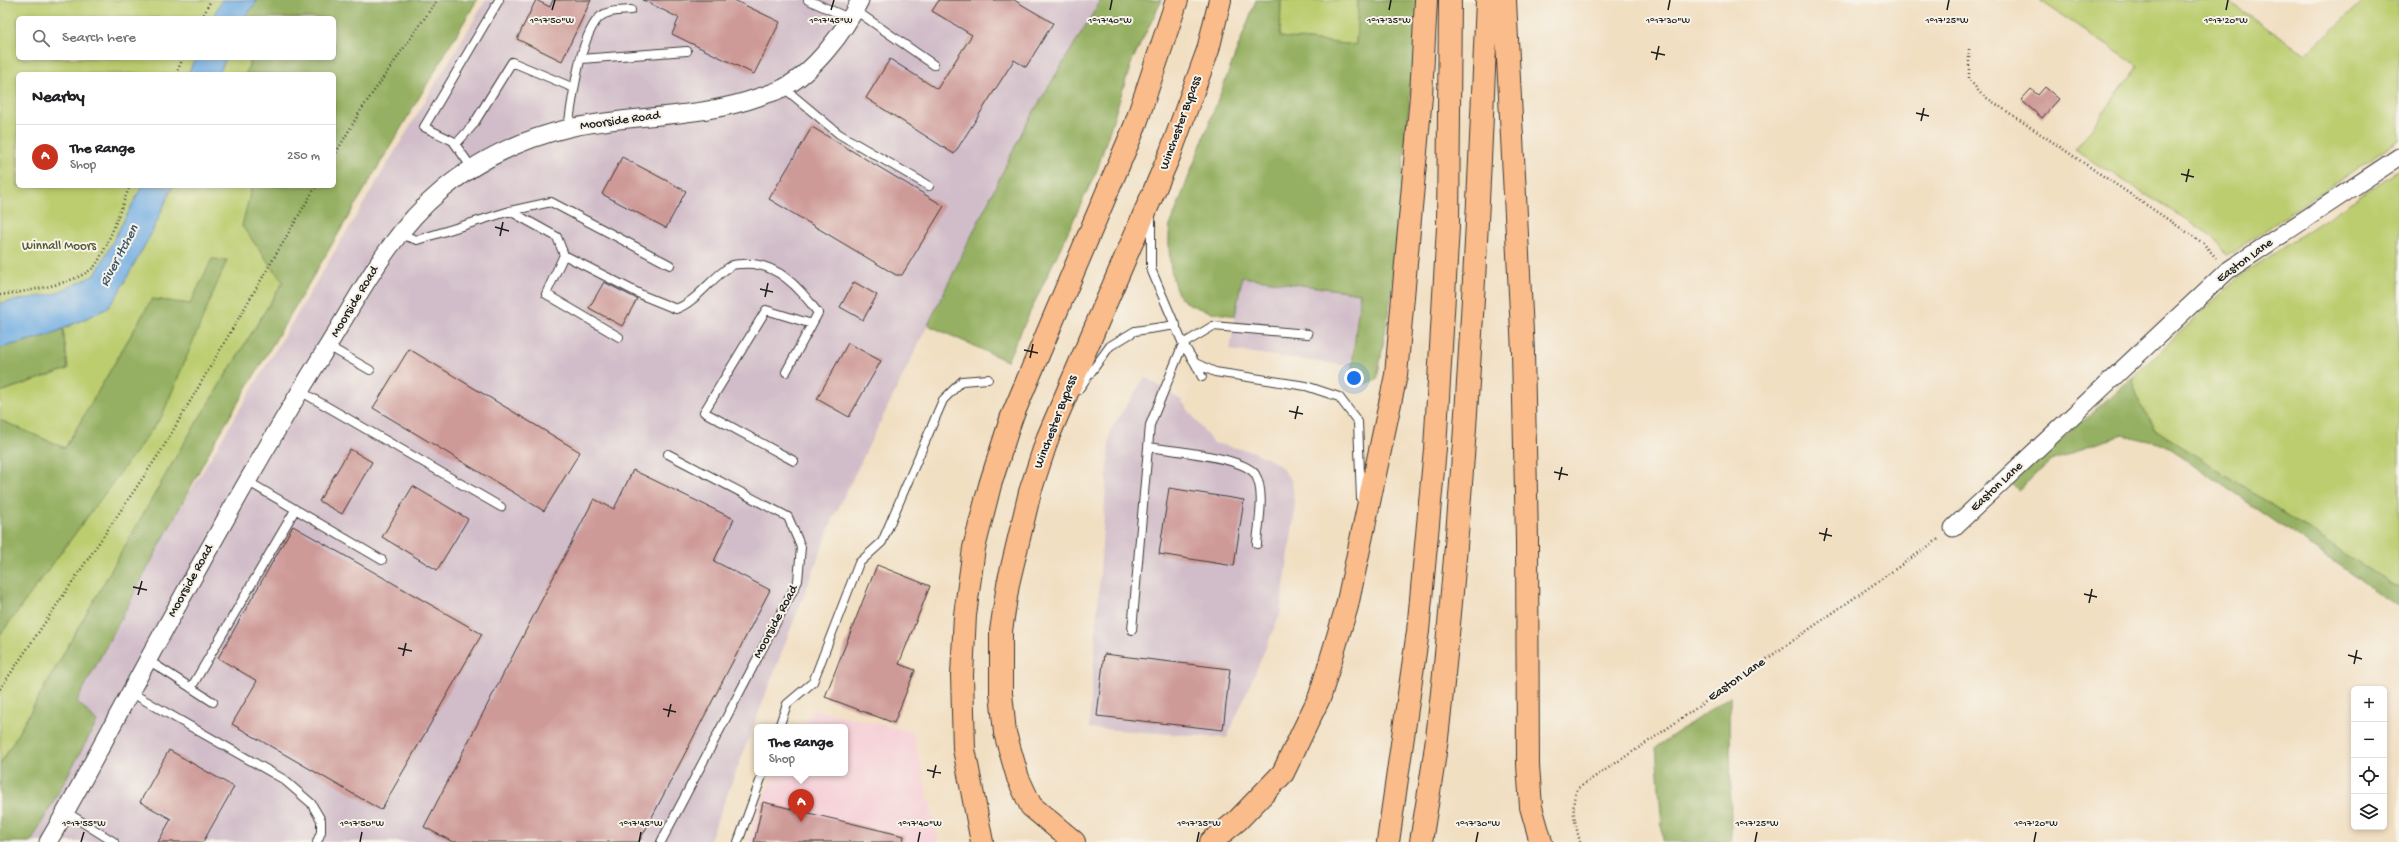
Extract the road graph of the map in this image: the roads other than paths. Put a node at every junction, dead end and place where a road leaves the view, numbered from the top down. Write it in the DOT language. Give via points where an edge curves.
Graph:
graph roads {
  1 [pos="499,0"];
  2 [pos="808,0"];
  3 [pos="1177,0"];
  4 [pos="1220,0"];
  5 [pos="1426,0"];
  6 [pos="1450,0"];
  7 [pos="1487,0"];
  8 [pos="1505,0"];
  9 [pos="631,10"];
  10 [pos="855,10"];
  11 [pos="687,51"];
  12 [pos="581,59"];
  13 [pos="934,65"];
  14 [pos="574,88"];
  15 [pos="784,88"];
  16 [pos="568,128"];
  17 [pos="456,144"];
  18 [pos="2399,157"];
  19 [pos="472,168"];
  20 [pos="928,186"];
  21 [pos="1153,198"];
  22 [pos="510,211"];
  23 [pos="399,234"];
  24 [pos="564,254"];
  25 [pos="670,265"];
  26 [pos="812,324"];
  27 [pos="1176,325"];
  28 [pos="1308,334"];
  29 [pos="619,337"];
  30 [pos="1183,344"];
  31 [pos="328,346"];
  32 [pos="1195,363"];
  33 [pos="370,370"];
  34 [pos="786,372"];
  35 [pos="1202,377"];
  36 [pos="988,379"];
  37 [pos="300,391"];
  38 [pos="1048,437"];
  39 [pos="1148,447"];
  40 [pos="668,454"];
  41 [pos="794,461"];
  42 [pos="247,481"];
  43 [pos="501,507"];
  44 [pos="295,510"];
  45 [pos="1954,528"];
  46 [pos="1363,538"];
  47 [pos="1257,544"];
  48 [pos="382,560"];
  49 [pos="1132,630"];
  50 [pos="148,660"];
  51 [pos="191,688"];
  52 [pos="130,692"];
  53 [pos="213,702"];
  54 [pos="780,724"];
  55 [pos="762,776"];
  56 [pos="66,812"];
  57 [pos="48,842"];
  58 [pos="114,842"];
  59 [pos="317,842"];
  60 [pos="661,842"];
  61 [pos="738,842"];
  62 [pos="982,842"];
  63 [pos="1074,842"];
  64 [pos="1211,842"];
  65 [pos="1388,842"];
  66 [pos="1420,842"];
  67 [pos="1541,842"];
  1 -- 17 [label="lane" via="424,127"];
  2 -- 10 [label="lane"];
  3 -- 62 [label="highway" via="1135,126 1011,419 974,548 965,615 962,675 964,749"];
  4 -- 21 [label="highway, Winchester Bypass" via="1208,50"];
  5 -- 46 [label="highway" via="1420,104 1396,375"];
  6 -- 65 [label="highway" via="1448,227 1435,449 1418,631"];
  7 -- 66 [label="highway" via="1476,258 1462,485 1439,722"];
  8 -- 67 [label="highway" via="1522,352 1527,540 1528,765 1531,807"];
  9 -- 12 [label="lane" via="601,16 592,27"];
  10 -- 13 [label="lane"];
  10 -- 15 [label="street, Moorside Road" via="823,56"];
  11 -- 12 [label="lane"];
  12 -- 14 [label="lane"];
  14 -- 16 [label="lane"];
  14 -- 17 [label="lane" via="512,62 473,125"];
  15 -- 16 [label="street, Moorside Road" via="748,101 707,110"];
  15 -- 20 [label="lane" via="840,134"];
  16 -- 19 [label="street, Moorside Road" via="506,149"];
  17 -- 19 [label="lane"];
  18 -- 45 [label="street, Easton Lane" via="2227,271"];
  19 -- 23 [label="street, Moorside Road" via="425,205"];
  21 -- 27 [label="lane" via="1149,238 1151,269"];
  21 -- 38 [label="highway, Winchester Bypass"];
  22 -- 23 [label="lane" via="417,240"];
  22 -- 24 [label="lane" via="558,238"];
  22 -- 25 [label="lane" via="551,202"];
  23 -- 31 [label="street, Moorside Road"];
  24 -- 26 [label="lane" via="644,296 676,309 687,305 705,286 732,265 751,263 774,269 805,296 818,313"];
  24 -- 29 [label="lane" via="546,294"];
  26 -- 34 [label="lane"];
  26 -- 41 [label="lane" via="766,310 704,412"];
  27 -- 30 [label="lane"];
  27 -- 38 [label="lane" via="1135,331 1110,346"];
  28 -- 30 [label="lane" via="1213,326"];
  30 -- 32 [label="lane"];
  30 -- 39 [label="lane" via="1150,425"];
  31 -- 33 [label="lane"];
  31 -- 37 [label="street, Moorside Road"];
  32 -- 35 [label="lane"];
  32 -- 46 [label="lane" via="1215,372 1306,386 1339,397 1358,422"];
  36 -- 54 [label="lane" via="962,381 943,400 882,542 859,563 813,682 787,704"];
  37 -- 42 [label="street, Moorside Road"];
  37 -- 43 [label="lane"];
  38 -- 63 [label="highway, Winchester Bypass" via="1030,492 1008,584 1001,631 1001,693 1005,734 1018,778 1031,806"];
  39 -- 47 [label="lane" via="1232,461 1246,466 1254,473 1260,498"];
  39 -- 49 [label="lane"];
  40 -- 60 [label="lane, Moorside Road" via="788,517 801,547 798,581"];
  42 -- 44 [label="lane"];
  42 -- 50 [label="street, Moorside Road"];
  44 -- 48 [label="lane"];
  44 -- 51 [label="lane"];
  46 -- 64 [label="highway" via="1347,606 1320,696 1283,774 1238,820"];
  50 -- 51 [label="lane"];
  50 -- 52 [label="street, Moorside Road"];
  51 -- 53 [label="lane"];
  52 -- 56 [label="street, Moorside Road"];
  52 -- 59 [label="lane" via="284,779 311,803 321,820 321,832"];
  55 -- 61 [label="lane"];
  56 -- 57 [label="street, Moorside Road"];
  56 -- 58 [label="lane"];
}
